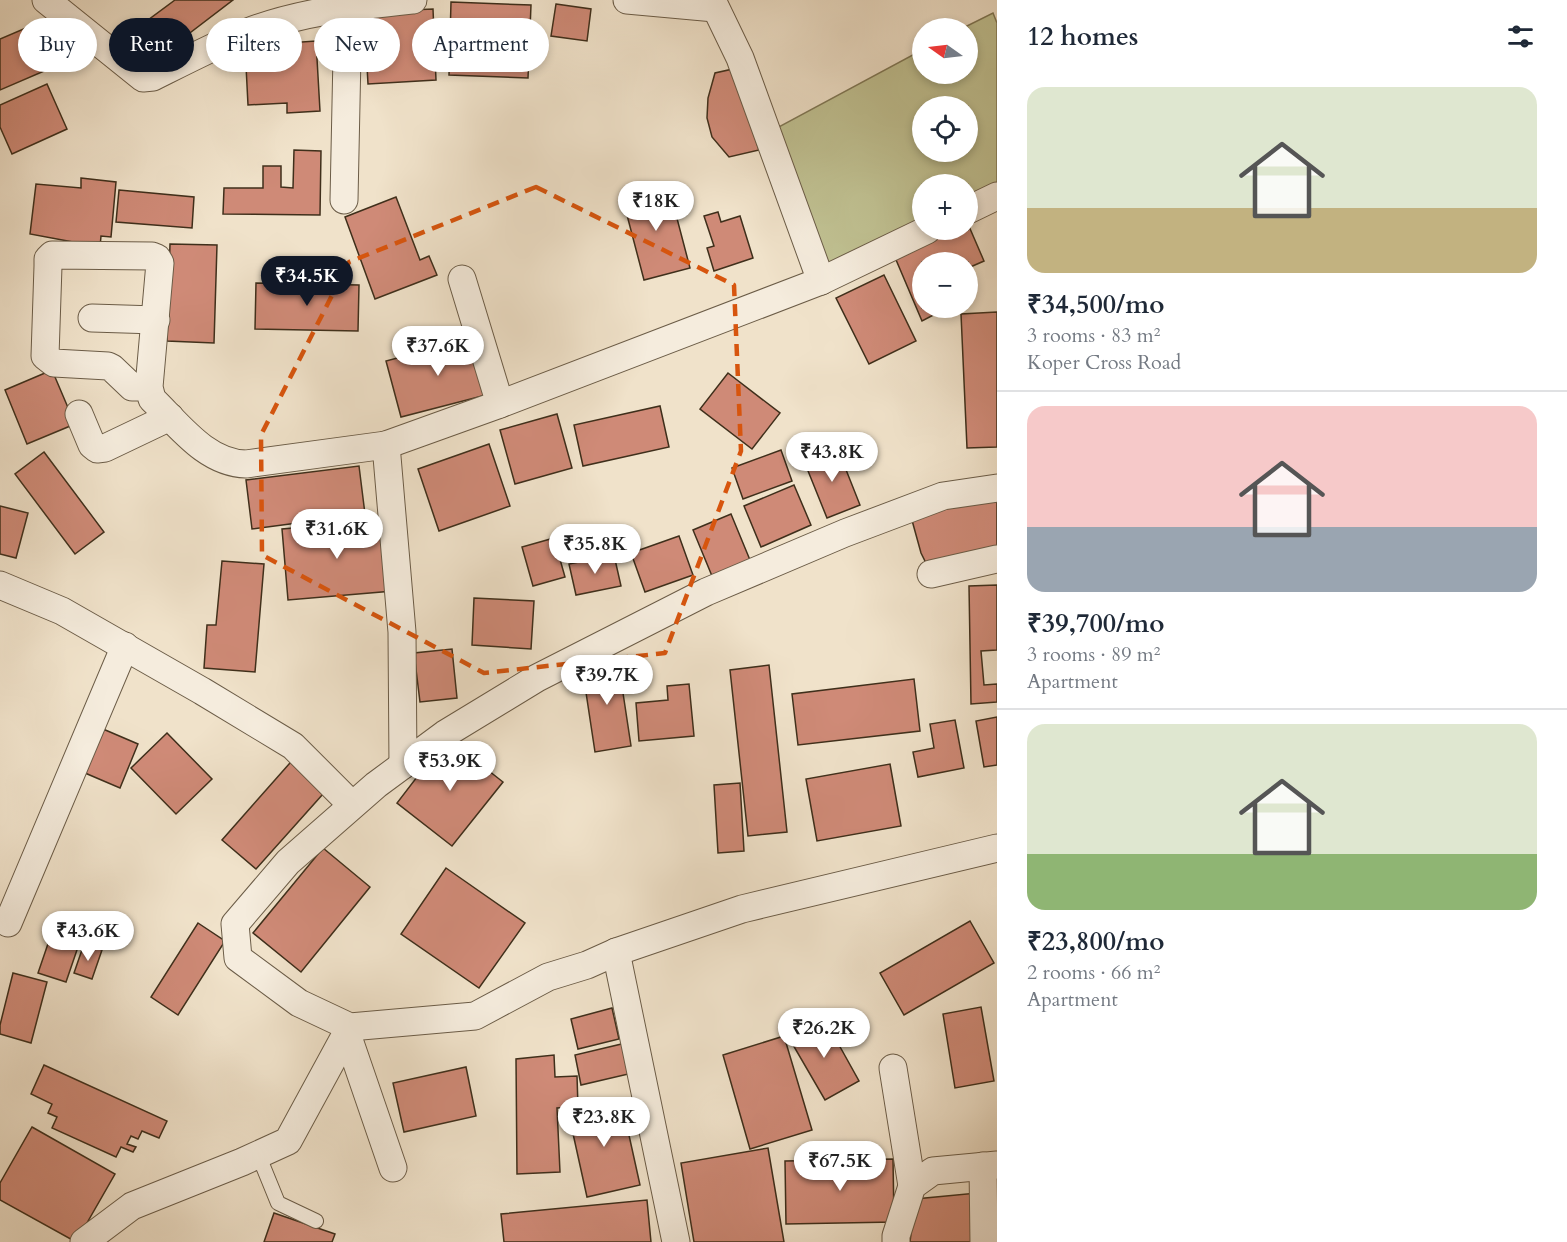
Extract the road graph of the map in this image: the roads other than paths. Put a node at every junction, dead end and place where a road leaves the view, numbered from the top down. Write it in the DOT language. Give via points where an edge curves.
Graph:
graph roads {
  1 [pos="47,0"];
  2 [pos="413,0"];
  3 [pos="627,0"];
  4 [pos="714,4"];
  5 [pos="348,7"];
  6 [pos="997,196"];
  7 [pos="344,200"];
  8 [pos="978,205"];
  9 [pos="912,237"];
  10 [pos="462,279"];
  11 [pos="821,281"];
  12 [pos="92,318"];
  13 [pos="156,320"];
  14 [pos="149,387"];
  15 [pos="500,404"];
  16 [pos="80,414"];
  17 [pos="170,417"];
  18 [pos="386,445"];
  19 [pos="997,488"];
  20 [pos="997,559"];
  21 [pos="931,574"];
  22 [pos="0,585"];
  23 [pos="125,646"];
  24 [pos="403,765"];
  25 [pos="352,805"];
  26 [pos="997,848"];
  27 [pos="8,923"];
  28 [pos="616,952"];
  29 [pos="349,1030"];
  30 [pos="893,1068"];
  31 [pos="258,1154"];
  32 [pos="990,1166"];
  33 [pos="393,1168"];
  34 [pos="912,1186"];
  35 [pos="315,1221"];
  36 [pos="84,1242"];
  37 [pos="676,1242"];
  38 [pos="896,1242"];
  39 [pos="984,1242"];
  1 -- 5 [label="street" via="143,78 153,77 246,33"];
  2 -- 5 [label="street"];
  3 -- 4 [label="street"];
  4 -- 11 [label="street" via="740,58"];
  5 -- 7 [label="street"];
  6 -- 8 [label="street"];
  9 -- 11 [label="street"];
  10 -- 15 [label="street"];
  11 -- 15 [label="street"];
  12 -- 13 [label="street"];
  13 -- 14 [label="street"];
  13 -- 14 [label="street" via="160,263 157,258 52,255 48,260 48,360 108,366 132,387"];
  14 -- 17 [label="street" via="152,399"];
  15 -- 18 [label="street"];
  16 -- 17 [label="street" via="97,449"];
  17 -- 18 [label="street" via="206,451 232,464"];
  18 -- 24 [label="street" via="402,632"];
  19 -- 24 [label="street" via="944,496 706,592 537,678 445,734"];
  20 -- 21 [label="street"];
  22 -- 23 [label="street" via="62,611"];
  23 -- 25 [label="street" via="293,746"];
  23 -- 27 [label="street"];
  24 -- 25 [label="street"];
  25 -- 29 [label="street" via="288,861 235,924 238,958 299,1003"];
  26 -- 28 [label="street" via="742,909"];
  28 -- 29 [label="street" via="548,978 475,1016"];
  28 -- 37 [label="street"];
  29 -- 31 [label="street" via="288,1141"];
  29 -- 33 [label="street"];
  30 -- 34 [label="street"];
  31 -- 35 [label="lane" via="278,1203"];
  31 -- 36 [label="street" via="132,1206"];
  32 -- 34 [label="street" via="933,1171"];
  32 -- 39 [label="street"];
  34 -- 38 [label="street"];
}
